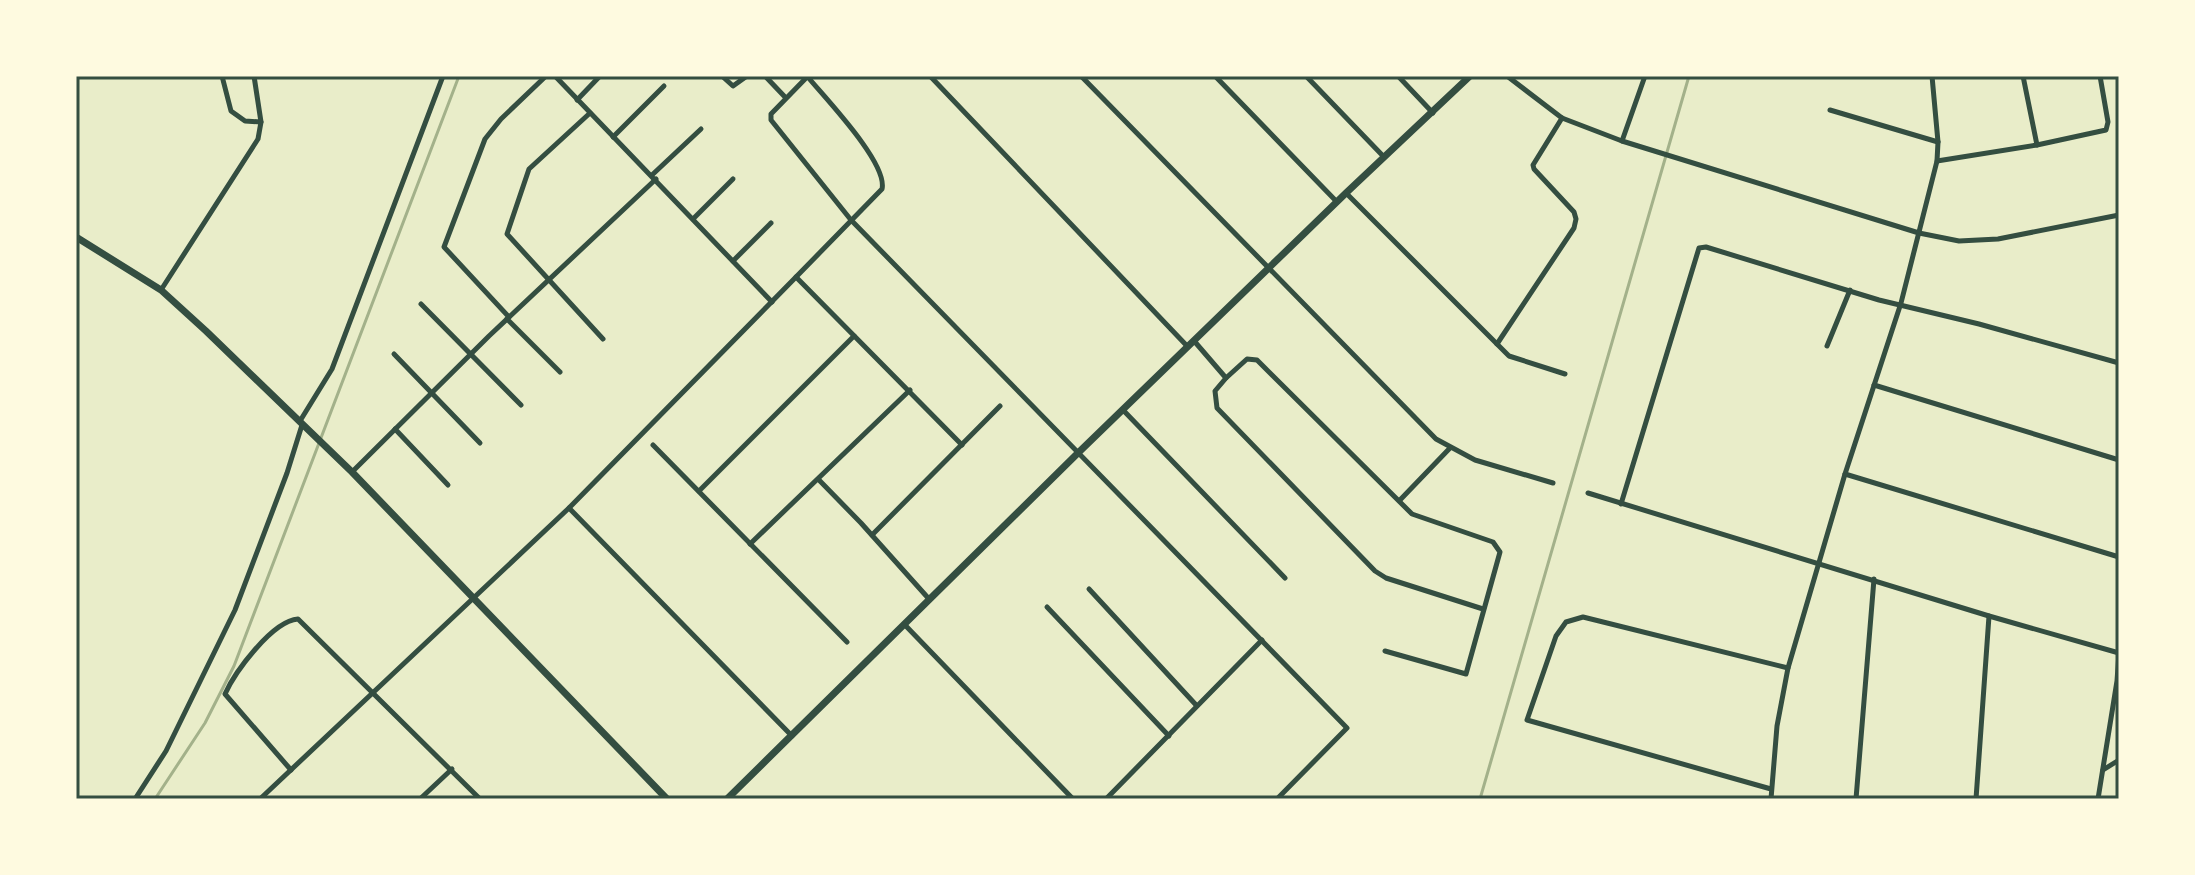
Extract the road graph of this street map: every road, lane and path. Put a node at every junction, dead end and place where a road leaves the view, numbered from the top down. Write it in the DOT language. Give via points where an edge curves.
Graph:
graph roads {
  1 [pos="222,76"];
  2 [pos="254,76"];
  3 [pos="443,76"];
  4 [pos="546,76"];
  5 [pos="555,76"];
  6 [pos="600,76"];
  7 [pos="722,76"];
  8 [pos="747,76"];
  9 [pos="765,76"];
  10 [pos="808,76"];
  11 [pos="930,76"];
  12 [pos="1081,76"];
  13 [pos="1215,76"];
  14 [pos="1306,76"];
  15 [pos="1398,76"];
  16 [pos="1470,76"];
  17 [pos="1507,76"];
  18 [pos="1645,76"];
  19 [pos="1932,76"];
  20 [pos="2023,76"];
  21 [pos="2100,76"];
  22 [pos="664,86"];
  23 [pos="785,97"];
  24 [pos="577,100"];
  25 [pos="1830,110"];
  26 [pos="590,113"];
  27 [pos="1433,113"];
  28 [pos="1562,118"];
  29 [pos="261,122"];
  30 [pos="701,129"];
  31 [pos="613,137"];
  32 [pos="1622,141"];
  33 [pos="1938,142"];
  34 [pos="2037,145"];
  35 [pos="1384,157"];
  36 [pos="1937,161"];
  37 [pos="654,177"];
  38 [pos="733,179"];
  39 [pos="1346,193"];
  40 [pos="1337,202"];
  41 [pos="2119,215"];
  42 [pos="693,219"];
  43 [pos="851,220"];
  44 [pos="771,223"];
  45 [pos="1919,233"];
  46 [pos="76,237"];
  47 [pos="733,261"];
  48 [pos="1269,268"];
  49 [pos="796,277"];
  50 [pos="548,279"];
  51 [pos="161,290"];
  52 [pos="1850,290"];
  53 [pos="772,302"];
  54 [pos="1901,303"];
  55 [pos="421,304"];
  56 [pos="508,318"];
  57 [pos="854,336"];
  58 [pos="603,339"];
  59 [pos="1192,344"];
  60 [pos="1497,344"];
  61 [pos="1827,346"];
  62 [pos="394,354"];
  63 [pos="469,356"];
  64 [pos="2119,363"];
  65 [pos="560,372"];
  66 [pos="1565,374"];
  67 [pos="1226,378"];
  68 [pos="1874,385"];
  69 [pos="910,390"];
  70 [pos="431,394"];
  71 [pos="521,405"];
  72 [pos="1000,406"];
  73 [pos="1123,410"];
  74 [pos="302,424"];
  75 [pos="395,429"];
  76 [pos="480,443"];
  77 [pos="653,445"];
  78 [pos="962,445"];
  79 [pos="1450,448"];
  80 [pos="1079,452"];
  81 [pos="2119,460"];
  82 [pos="352,472"];
  83 [pos="1845,474"];
  84 [pos="819,480"];
  85 [pos="1553,483"];
  86 [pos="448,485"];
  87 [pos="699,491"];
  88 [pos="1588,493"];
  89 [pos="1400,500"];
  90 [pos="1621,504"];
  91 [pos="569,508"];
  92 [pos="872,535"];
  93 [pos="750,544"];
  94 [pos="2119,557"];
  95 [pos="1819,564"];
  96 [pos="1285,578"];
  97 [pos="1874,579"];
  98 [pos="1089,589"];
  99 [pos="929,599"];
  100 [pos="474,600"];
  101 [pos="1047,607"];
  102 [pos="1483,609"];
  103 [pos="1989,616"];
  104 [pos="903,623"];
  105 [pos="1263,640"];
  106 [pos="847,642"];
  107 [pos="1385,651"];
  108 [pos="2119,653"];
  109 [pos="1788,668"];
  110 [pos="2118,682"];
  111 [pos="372,691"];
  112 [pos="1197,706"];
  113 [pos="792,736"];
  114 [pos="1169,736"];
  115 [pos="2119,760"];
  116 [pos="2110,767"];
  117 [pos="452,769"];
  118 [pos="2119,769"];
  119 [pos="291,770"];
  120 [pos="2102,770"];
  121 [pos="1771,789"];
  122 [pos="135,799"];
  123 [pos="260,799"];
  124 [pos="420,799"];
  125 [pos="480,799"];
  126 [pos="667,799"];
  127 [pos="727,799"];
  128 [pos="1073,799"];
  129 [pos="1106,799"];
  130 [pos="1277,799"];
  131 [pos="1771,799"];
  132 [pos="1856,799"];
  133 [pos="1976,799"];
  134 [pos="2098,799"];
  1 -- 29 [label="street" via="231,111 245,121"];
  2 -- 29 [label="street"];
  3 -- 74 [label="street" via="332,369"];
  4 -- 56 [label="street" via="485,139 444,247"];
  5 -- 24 [label="street"];
  6 -- 24 [label="street"];
  7 -- 8 [label="street" via="733,86"];
  9 -- 23 [label="street"];
  10 -- 23 [label="street"];
  10 -- 43 [label="street" via="882,174 882,189"];
  11 -- 59 [label="street"];
  12 -- 48 [label="street"];
  13 -- 40 [label="street"];
  14 -- 35 [label="street"];
  15 -- 27 [label="street"];
  16 -- 27 [label="street"];
  17 -- 28 [label="street"];
  18 -- 32 [label="street"];
  19 -- 33 [label="street"];
  20 -- 34 [label="street"];
  21 -- 34 [label="street" via="2106,130"];
  22 -- 31 [label="street"];
  23 -- 43 [label="street" via="771,120"];
  24 -- 26 [label="street"];
  25 -- 33 [label="street"];
  26 -- 31 [label="street"];
  26 -- 50 [label="street" via="529,169 508,226 507,234"];
  27 -- 35 [label="street"];
  28 -- 32 [label="street"];
  28 -- 60 [label="street" via="1533,165 1574,212 1574,228"];
  29 -- 51 [label="street" via="253,148"];
  30 -- 37 [label="street"];
  31 -- 37 [label="street"];
  32 -- 45 [label="street"];
  33 -- 36 [label="street"];
  34 -- 36 [label="street"];
  35 -- 39 [label="street"];
  36 -- 45 [label="street"];
  37 -- 42 [label="street"];
  37 -- 50 [label="street"];
  38 -- 42 [label="street"];
  39 -- 40 [label="street"];
  39 -- 60 [label="street"];
  40 -- 48 [label="street"];
  41 -- 45 [label="street" via="1998,239 1959,241"];
  42 -- 47 [label="street"];
  43 -- 49 [label="street"];
  43 -- 80 [label="street"];
  44 -- 47 [label="street"];
  45 -- 54 [label="street"];
  46 -- 51 [label="street"];
  47 -- 53 [label="street"];
  48 -- 59 [label="street"];
  48 -- 79 [label="street"];
  49 -- 53 [label="street"];
  49 -- 57 [label="street"];
  50 -- 56 [label="street"];
  50 -- 58 [label="street"];
  51 -- 74 [label="street"];
  52 -- 54 [label="street"];
  52 -- 61 [label="street"];
  52 -- 90 [label="street" via="1699,248"];
  53 -- 91 [label="street"];
  54 -- 64 [label="street"];
  54 -- 68 [label="street"];
  55 -- 63 [label="street"];
  56 -- 63 [label="street"];
  56 -- 65 [label="street"];
  57 -- 69 [label="street"];
  57 -- 87 [label="street"];
  59 -- 67 [label="street"];
  59 -- 73 [label="street"];
  60 -- 66 [label="street" via="1514,358"];
  62 -- 70 [label="street"];
  63 -- 70 [label="street"];
  63 -- 71 [label="street"];
  67 -- 89 [label="street" via="1247,359 1257,360"];
  67 -- 102 [label="street" via="1215,391 1217,408 1375,571"];
  68 -- 81 [label="street"];
  68 -- 83 [label="street"];
  69 -- 78 [label="street"];
  69 -- 84 [label="street"];
  70 -- 75 [label="street"];
  70 -- 76 [label="street"];
  72 -- 78 [label="street"];
  73 -- 80 [label="street"];
  73 -- 96 [label="street"];
  74 -- 82 [label="street"];
  74 -- 122 [label="street" via="235,610 166,751"];
  75 -- 82 [label="street"];
  75 -- 86 [label="street"];
  77 -- 87 [label="street"];
  78 -- 92 [label="street"];
  79 -- 85 [label="street"];
  79 -- 89 [label="street"];
  80 -- 99 [label="street"];
  80 -- 105 [label="street"];
  82 -- 100 [label="street"];
  83 -- 94 [label="street"];
  83 -- 95 [label="street"];
  84 -- 92 [label="street"];
  84 -- 93 [label="street"];
  87 -- 93 [label="street"];
  88 -- 90 [label="street"];
  89 -- 102 [label="street" via="1412,514 1498,546"];
  90 -- 95 [label="street"];
  91 -- 100 [label="street"];
  91 -- 113 [label="street"];
  92 -- 99 [label="street"];
  93 -- 106 [label="street"];
  95 -- 97 [label="street"];
  95 -- 109 [label="street"];
  97 -- 103 [label="street"];
  97 -- 132 [label="street"];
  98 -- 112 [label="street"];
  99 -- 104 [label="street"];
  100 -- 111 [label="street"];
  100 -- 126 [label="street"];
  101 -- 114 [label="street"];
  102 -- 107 [label="street" via="1466,674"];
  103 -- 108 [label="street"];
  103 -- 133 [label="street"];
  104 -- 113 [label="street"];
  104 -- 128 [label="street"];
  105 -- 112 [label="street"];
  105 -- 130 [label="street" via="1347,728"];
  108 -- 110 [label="street"];
  109 -- 121 [label="street"];
  109 -- 121 [label="street" via="1583,617 1566,622 1556,636 1527,720"];
  110 -- 120 [label="street"];
  111 -- 117 [label="street"];
  111 -- 119 [label="street"];
  111 -- 119 [label="street" via="298,619 286,622 247,657 226,696"];
  112 -- 114 [label="street"];
  113 -- 127 [label="street"];
  114 -- 129 [label="street"];
  115 -- 116 [label="street"];
  116 -- 118 [label="street"];
  116 -- 120 [label="street"];
  117 -- 124 [label="street"];
  117 -- 125 [label="street"];
  119 -- 123 [label="street"];
  120 -- 134 [label="street"];
  121 -- 131 [label="street"];
}
